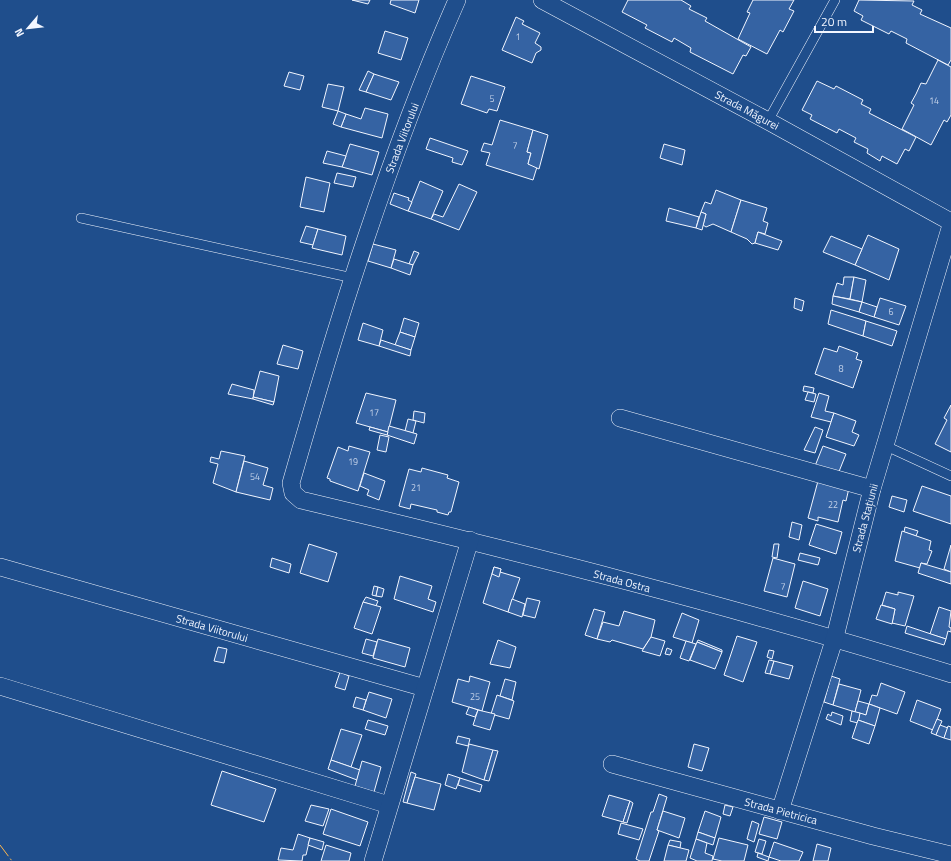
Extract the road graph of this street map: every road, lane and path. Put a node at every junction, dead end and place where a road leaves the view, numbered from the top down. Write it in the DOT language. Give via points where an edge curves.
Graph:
graph roads {
  1 [pos="457,0"];
  2 [pos="542,0"];
  3 [pos="835,0"];
  4 [pos="768,120"];
  5 [pos="81,218"];
  6 [pos="951,222"];
  7 [pos="951,226"];
  8 [pos="353,278"];
  9 [pos="620,418"];
  10 [pos="886,446"];
  11 [pos="951,476"];
  12 [pos="872,489"];
  13 [pos="293,493"];
  14 [pos="470,540"];
  15 [pos="0,567"];
  16 [pos="835,638"];
  17 [pos="951,674"];
  18 [pos="0,686"];
  19 [pos="425,688"];
  20 [pos="612,764"];
  21 [pos="389,805"];
  22 [pos="780,811"];
  23 [pos="951,855"];
  24 [pos="372,861"];
  1 -- 8 [label="street, Strada Viitorului" via="396,149"];
  2 -- 4 [label="street, Strada Măgurei"];
  3 -- 4 [label="lane"];
  4 -- 6 [label="street, Strada Măgurei"];
  5 -- 8 [label="lane"];
  7 -- 10 [label="street, Strada Stațiunii"];
  8 -- 13 [label="street, Strada Viitorului" via="291,483"];
  9 -- 12 [label="street"];
  10 -- 11 [label="lane"];
  10 -- 12 [label="street, Strada Stațiunii"];
  12 -- 16 [label="street, Strada Stațiunii"];
  13 -- 14 [label="street, Strada Ostra" via="301,500"];
  14 -- 16 [label="street, Strada Ostra"];
  14 -- 19 [label="street"];
  15 -- 19 [label="street, Strada Viitorului"];
  16 -- 17 [label="street, Strada Ostra"];
  16 -- 22 [label="street, Strada Stațiunii"];
  18 -- 21 [label="street"];
  19 -- 21 [label="street"];
  20 -- 22 [label="street, Strada Pietricica"];
  21 -- 24 [label="street"];
  22 -- 23 [label="street, Strada Pietricica"];
}
